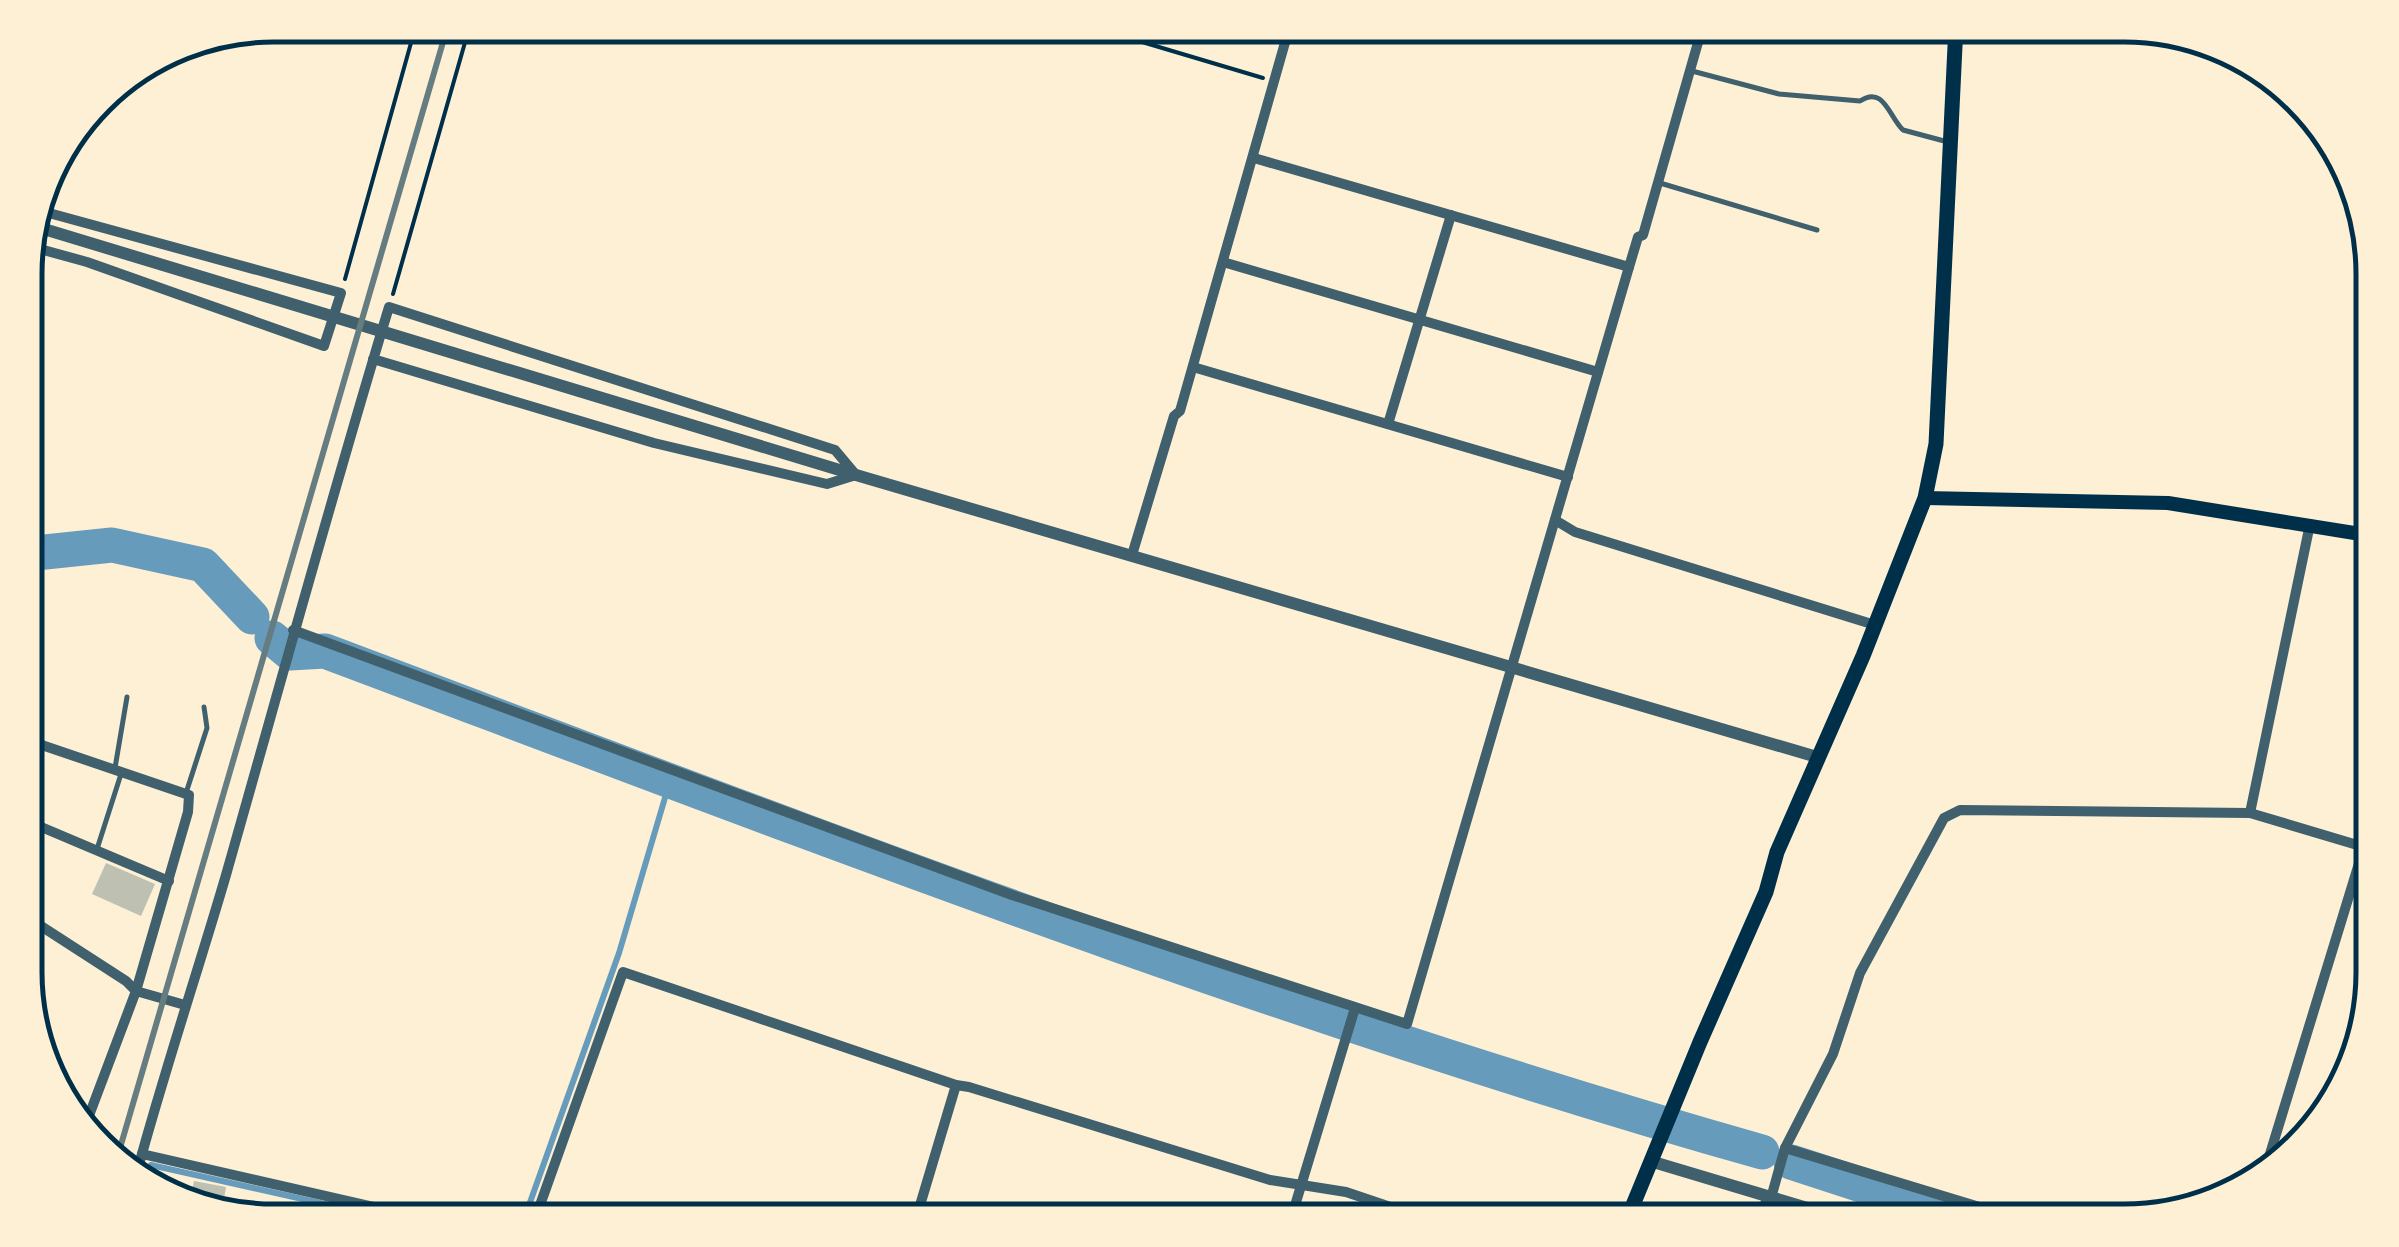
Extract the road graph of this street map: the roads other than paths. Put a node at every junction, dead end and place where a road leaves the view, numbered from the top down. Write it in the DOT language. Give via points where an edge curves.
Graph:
graph roads {
  1 [pos="1285,42"];
  2 [pos="1698,42"];
  3 [pos="1955,42"];
  4 [pos="1690,71"];
  5 [pos="1950,143"];
  6 [pos="1254,158"];
  7 [pos="1658,182"];
  8 [pos="51,213"];
  9 [pos="1451,215"];
  10 [pos="47,230"];
  11 [pos="1817,230"];
  12 [pos="44,250"];
  13 [pos="1223,262"];
  14 [pos="1628,268"];
  15 [pos="1419,320"];
  16 [pos="373,359"];
  17 [pos="1193,367"];
  18 [pos="1598,372"];
  19 [pos="1388,424"];
  20 [pos="856,475"];
  21 [pos="1568,478"];
  22 [pos="1925,498"];
  23 [pos="1555,520"];
  24 [pos="2310,524"];
  25 [pos="2356,533"];
  26 [pos="1132,555"];
  27 [pos="1876,625"];
  28 [pos="293,630"];
  29 [pos="1513,667"];
  30 [pos="127,697"];
  31 [pos="204,707"];
  32 [pos="42,745"];
  33 [pos="1817,757"];
  34 [pos="119,770"];
  35 [pos="186,793"];
  36 [pos="2250,813"];
  37 [pos="42,827"];
  38 [pos="2356,845"];
  39 [pos="96,850"];
  40 [pos="2356,873"];
  41 [pos="169,881"];
  42 [pos="42,928"];
  43 [pos="136,991"];
  44 [pos="185,1005"];
  45 [pos="1356,1008"];
  46 [pos="956,1085"];
  47 [pos="90,1112"];
  48 [pos="1785,1148"];
  49 [pos="2271,1152"];
  50 [pos="142,1154"];
  51 [pos="140,1161"];
  52 [pos="1650,1161"];
  53 [pos="1302,1184"];
  54 [pos="1769,1197"];
  55 [pos="1296,1204"];
  56 [pos="1383,1204"];
  57 [pos="1633,1204"];
  58 [pos="1766,1204"];
  59 [pos="1793,1204"];
  60 [pos="1970,1204"];
  61 [pos="365,1205"];
  62 [pos="540,1205"];
  63 [pos="920,1205"];
  1 -- 6 [label="street"];
  2 -- 4 [label="street"];
  3 -- 5 [label="main road"];
  4 -- 5 [label="lane" via="1779,94 1876,97 1903,130"];
  4 -- 7 [label="street"];
  5 -- 22 [label="main road" via="1936,444"];
  6 -- 9 [label="street"];
  6 -- 13 [label="street"];
  7 -- 11 [label="lane"];
  7 -- 14 [label="street"];
  8 -- 12 [label="street" via="341,293 324,346"];
  9 -- 14 [label="street"];
  9 -- 15 [label="street"];
  10 -- 20 [label="street"];
  13 -- 15 [label="street"];
  13 -- 17 [label="street"];
  14 -- 18 [label="street"];
  15 -- 18 [label="street"];
  15 -- 19 [label="street"];
  16 -- 20 [label="street" via="827,484"];
  16 -- 20 [label="street" via="389,307 835,450"];
  16 -- 28 [label="street"];
  17 -- 19 [label="street"];
  17 -- 26 [label="street"];
  18 -- 21 [label="street"];
  19 -- 21 [label="street"];
  20 -- 26 [label="street"];
  21 -- 23 [label="street"];
  22 -- 24 [label="main road" via="2168,503"];
  22 -- 27 [label="main road"];
  23 -- 27 [label="street" via="1575,532"];
  23 -- 29 [label="street"];
  24 -- 25 [label="main road"];
  24 -- 36 [label="street"];
  26 -- 29 [label="street"];
  27 -- 33 [label="main road"];
  28 -- 44 [label="street"];
  28 -- 45 [label="street" via="1012,895"];
  29 -- 33 [label="street"];
  29 -- 45 [label="street" via="1408,1024"];
  30 -- 34 [label="lane"];
  31 -- 35 [label="lane" via="207,728"];
  32 -- 34 [label="street"];
  33 -- 52 [label="main road"];
  34 -- 35 [label="street"];
  34 -- 39 [label="lane"];
  35 -- 41 [label="street" via="188,812"];
  36 -- 38 [label="street"];
  36 -- 48 [label="street" via="1960,810 1944,818 1860,973 1833,1054"];
  37 -- 39 [label="street"];
  39 -- 41 [label="street"];
  40 -- 49 [label="street"];
  41 -- 43 [label="street"];
  42 -- 43 [label="street"];
  43 -- 44 [label="street"];
  43 -- 47 [label="street"];
  44 -- 50 [label="street"];
  45 -- 53 [label="street"];
  46 -- 53 [label="street"];
  46 -- 62 [label="street" via="624,972"];
  46 -- 63 [label="street"];
  48 -- 54 [label="street"];
  48 -- 60 [label="street"];
  50 -- 51 [label="street"];
  50 -- 61 [label="street"];
  52 -- 54 [label="street"];
  52 -- 57 [label="main road"];
  53 -- 55 [label="street"];
  53 -- 56 [label="street"];
  54 -- 58 [label="street"];
  54 -- 59 [label="street"];
}
